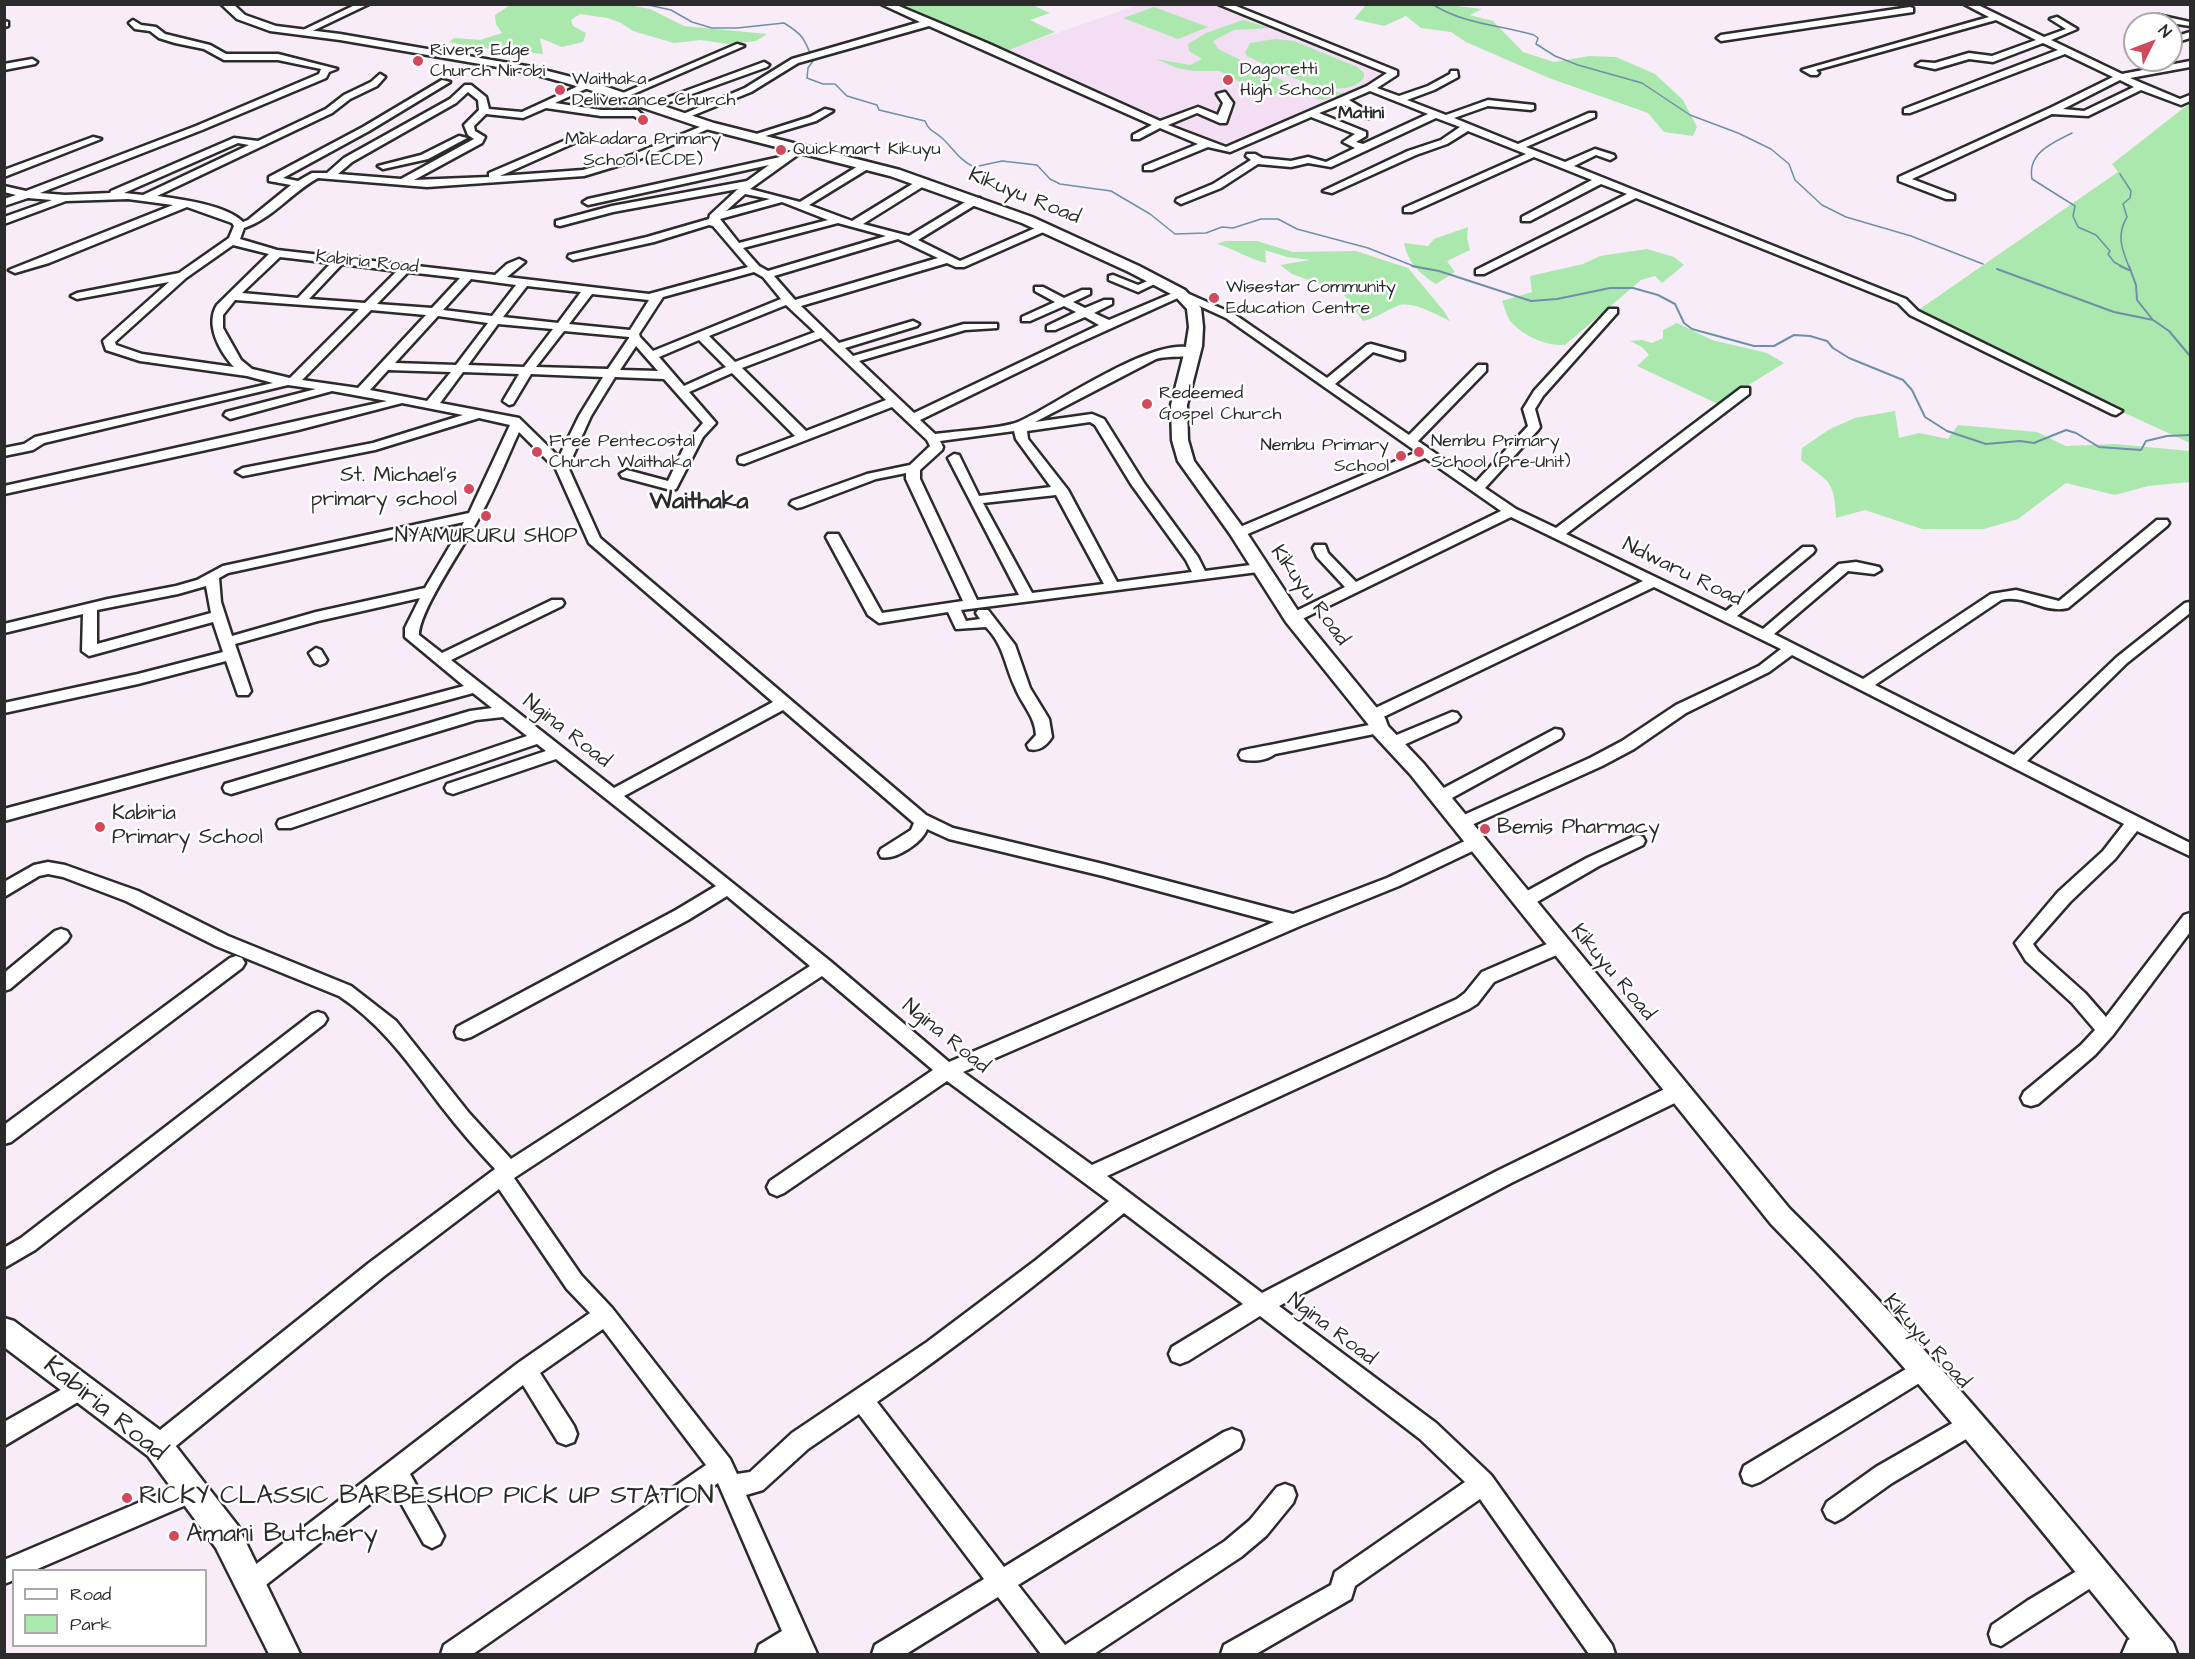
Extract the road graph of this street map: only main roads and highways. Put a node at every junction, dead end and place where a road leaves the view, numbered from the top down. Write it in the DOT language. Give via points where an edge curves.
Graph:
graph roads {
  1 [pos="226,4"];
  2 [pos="4,1330"];
  3 [pos="2149,1650"];
  4 [pos="285,1654"];
  1 -- 3 [label="main road, Kikuyu Road" via="241,17 263,26 528,69 621,96 644,109 867,165 976,200 1180,293 1194,308 1196,327 1179,405 1180,440 1186,460 1293,618 1780,1216 2003,1460 2095,1572"];
  2 -- 4 [label="main road, Kabiria Road" via="158,1446 227,1537"];
}
